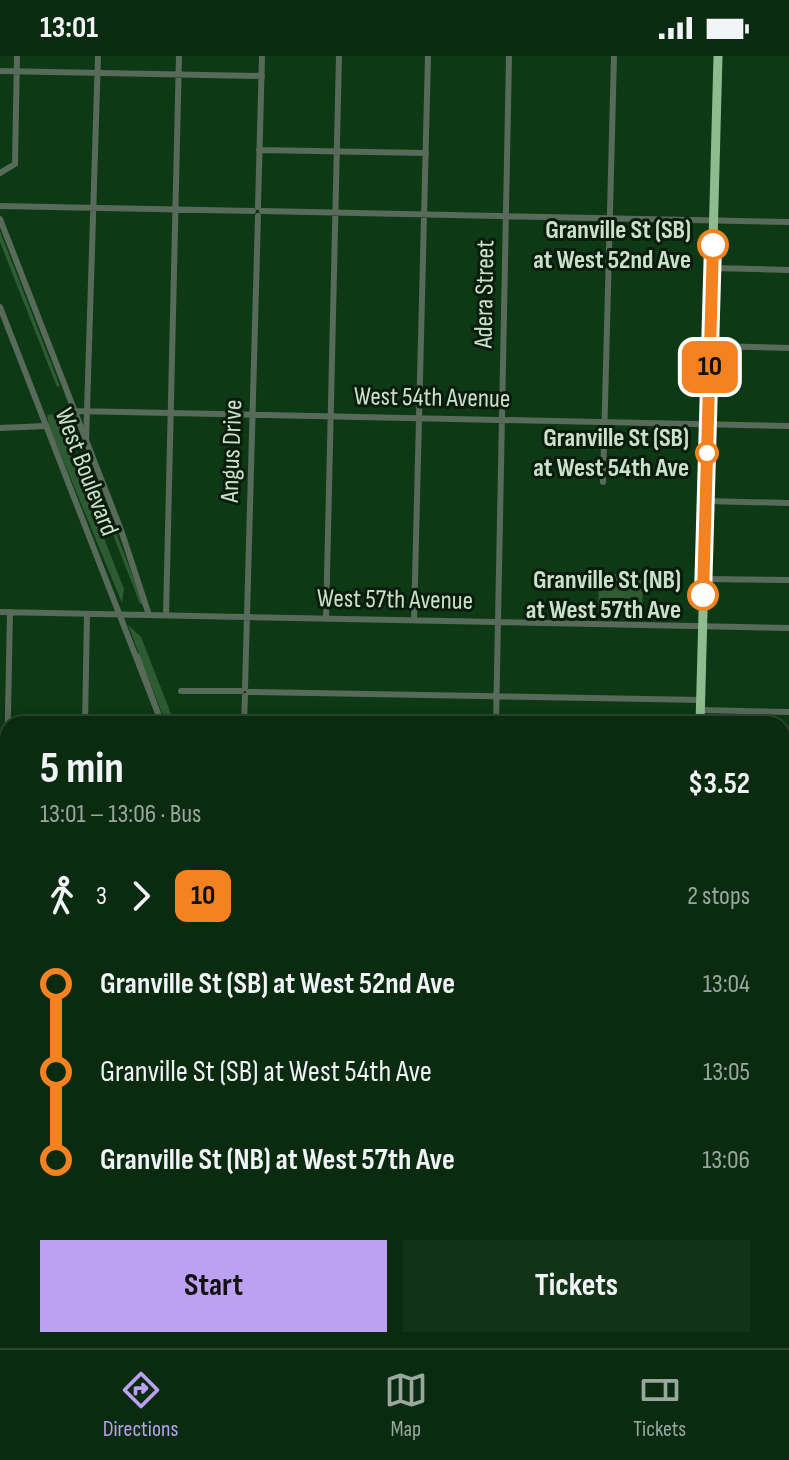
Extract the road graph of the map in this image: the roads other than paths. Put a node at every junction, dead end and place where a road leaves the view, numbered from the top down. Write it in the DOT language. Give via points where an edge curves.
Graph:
graph roads {
  1 [pos="17,56"];
  2 [pos="98,56"];
  3 [pos="179,56"];
  4 [pos="262,56"];
  5 [pos="339,56"];
  6 [pos="428,56"];
  7 [pos="509,56"];
  8 [pos="614,56"];
  9 [pos="718,56"];
  10 [pos="0,71"];
  11 [pos="16,71"];
  12 [pos="97,73"];
  13 [pos="179,74"];
  14 [pos="262,76"];
  15 [pos="259,150"];
  16 [pos="338,151"];
  17 [pos="426,153"];
  18 [pos="0,173"];
  19 [pos="0,206"];
  20 [pos="95,208"];
  21 [pos="176,210"];
  22 [pos="258,211"];
  23 [pos="336,212"];
  24 [pos="424,215"];
  25 [pos="506,216"];
  26 [pos="610,218"];
  27 [pos="0,219"];
  28 [pos="713,220"];
  29 [pos="789,222"];
  30 [pos="712,268"];
  31 [pos="789,270"];
  32 [pos="0,307"];
  33 [pos="4,328"];
  34 [pos="710,346"];
  35 [pos="789,348"];
  36 [pos="74,411"];
  37 [pos="90,412"];
  38 [pos="171,413"];
  39 [pos="253,415"];
  40 [pos="331,417"];
  41 [pos="419,418"];
  42 [pos="503,420"];
  43 [pos="605,422"];
  44 [pos="708,424"];
  45 [pos="46,426"];
  46 [pos="789,426"];
  47 [pos="0,428"];
  48 [pos="86,443"];
  49 [pos="603,482"];
  50 [pos="706,501"];
  51 [pos="789,503"];
  52 [pos="704,579"];
  53 [pos="789,580"];
  54 [pos="0,612"];
  55 [pos="10,612"];
  56 [pos="87,614"];
  57 [pos="120,615"];
  58 [pos="149,615"];
  59 [pos="166,615"];
  60 [pos="247,617"];
  61 [pos="326,619"];
  62 [pos="414,620"];
  63 [pos="497,622"];
  64 [pos="703,626"];
  65 [pos="789,628"];
  66 [pos="4,675"];
  67 [pos="181,691"];
  68 [pos="245,692"];
  69 [pos="496,696"];
  70 [pos="701,705"];
  71 [pos="789,712"];
  72 [pos="3,716"];
  73 [pos="85,716"];
  74 [pos="159,716"];
  75 [pos="244,716"];
  76 [pos="496,716"];
  77 [pos="700,716"];
  1 -- 11 [label="street"];
  2 -- 12 [label="street"];
  3 -- 13 [label="street"];
  4 -- 14 [label="street, Angus Drive"];
  5 -- 16 [label="street"];
  6 -- 17 [label="street"];
  7 -- 25 [label="street, Adera Street"];
  8 -- 26 [label="street"];
  9 -- 28 [label="highway"];
  10 -- 11 [label="street"];
  11 -- 12 [label="street"];
  11 -- 18 [label="street" via="15,164"];
  12 -- 13 [label="street"];
  12 -- 20 [label="street"];
  13 -- 14 [label="street"];
  13 -- 21 [label="street"];
  14 -- 15 [label="street, Angus Drive"];
  15 -- 16 [label="street"];
  15 -- 22 [label="street, Angus Drive"];
  16 -- 17 [label="street"];
  16 -- 23 [label="street"];
  17 -- 24 [label="street"];
  19 -- 20 [label="street"];
  20 -- 21 [label="street"];
  20 -- 37 [label="street"];
  21 -- 22 [label="street"];
  21 -- 38 [label="street"];
  22 -- 23 [label="street"];
  22 -- 39 [label="street, Angus Drive"];
  23 -- 24 [label="street"];
  23 -- 40 [label="street"];
  24 -- 25 [label="street"];
  24 -- 41 [label="street"];
  25 -- 26 [label="street"];
  25 -- 42 [label="street, Adera Street"];
  26 -- 28 [label="street"];
  26 -- 43 [label="street"];
  27 -- 36 [label="street"];
  28 -- 29 [label="street"];
  28 -- 30 [label="highway"];
  30 -- 31 [label="street"];
  30 -- 34 [label="highway"];
  32 -- 33 [label="street, West Boulevard"];
  33 -- 45 [label="street, West Boulevard"];
  34 -- 35 [label="street"];
  34 -- 44 [label="highway"];
  36 -- 37 [label="street, West 54th Avenue"];
  36 -- 48 [label="street"];
  37 -- 38 [label="street, West 54th Avenue"];
  37 -- 48 [label="street"];
  38 -- 39 [label="street, West 54th Avenue"];
  38 -- 59 [label="street"];
  39 -- 40 [label="street, West 54th Avenue"];
  39 -- 60 [label="street, Angus Drive"];
  40 -- 41 [label="street, West 54th Avenue"];
  40 -- 61 [label="street"];
  41 -- 42 [label="street, West 54th Avenue"];
  41 -- 62 [label="street"];
  42 -- 43 [label="street, West 54th Avenue"];
  42 -- 63 [label="street, Adera Street"];
  43 -- 44 [label="street, West 54th Avenue"];
  43 -- 49 [label="street"];
  44 -- 46 [label="street, West 54th Avenue"];
  44 -- 50 [label="highway"];
  45 -- 47 [label="street"];
  45 -- 57 [label="street, West Boulevard"];
  48 -- 58 [label="street"];
  50 -- 51 [label="street"];
  50 -- 52 [label="highway"];
  52 -- 53 [label="street"];
  52 -- 64 [label="highway"];
  54 -- 55 [label="street, West 57th Avenue"];
  55 -- 56 [label="street, West 57th Avenue"];
  55 -- 66 [label="street"];
  56 -- 57 [label="street, West 57th Avenue"];
  56 -- 73 [label="street"];
  57 -- 58 [label="street, West 57th Avenue"];
  57 -- 74 [label="street, West Boulevard"];
  58 -- 59 [label="street, West 57th Avenue"];
  59 -- 60 [label="street, West 57th Avenue"];
  60 -- 61 [label="street, West 57th Avenue"];
  60 -- 68 [label="street, Angus Drive"];
  61 -- 62 [label="street, West 57th Avenue"];
  62 -- 63 [label="street, West 57th Avenue"];
  63 -- 64 [label="street, West 57th Avenue"];
  63 -- 69 [label="street, Adera Street"];
  64 -- 65 [label="street, West 57th Avenue"];
  64 -- 70 [label="highway"];
  66 -- 72 [label="street"];
  67 -- 68 [label="street"];
  68 -- 69 [label="street"];
  68 -- 75 [label="street, Angus Drive"];
  69 -- 70 [label="street"];
  69 -- 76 [label="street, Adera Street"];
  70 -- 71 [label="street"];
  70 -- 77 [label="highway"];
}
